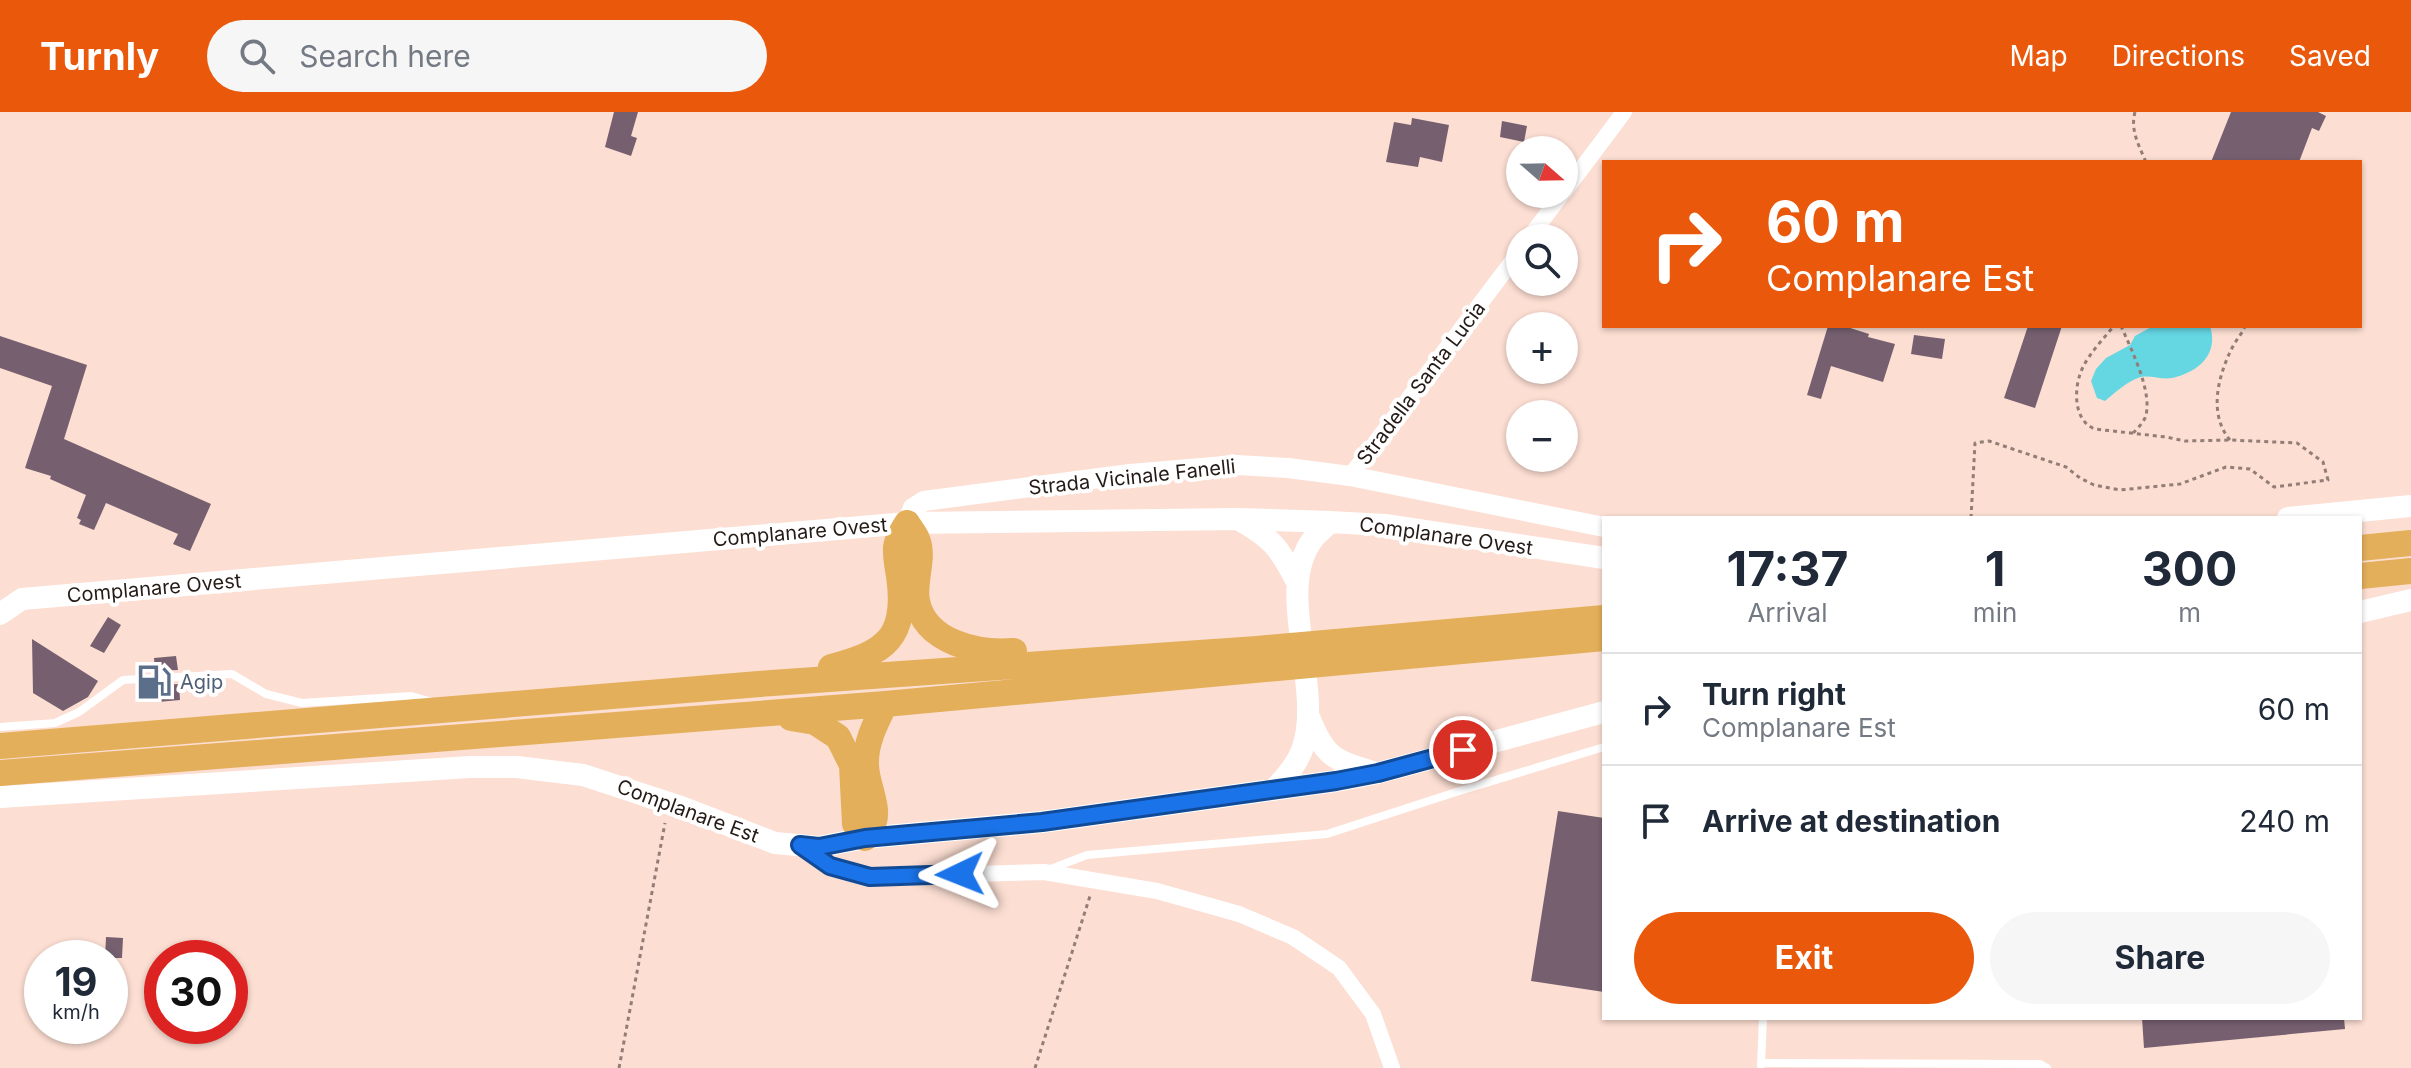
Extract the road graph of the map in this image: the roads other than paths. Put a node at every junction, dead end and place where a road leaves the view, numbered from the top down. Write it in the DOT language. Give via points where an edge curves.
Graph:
graph roads {
  1 [pos="1624,112"];
  2 [pos="1578,173"];
  3 [pos="1552,208"];
  4 [pos="1540,224"];
  5 [pos="1506,270"];
  6 [pos="1350,476"];
  7 [pos="2411,506"];
  8 [pos="2308,516"];
  9 [pos="1238,519"];
  10 [pos="1330,522"];
  11 [pos="907,523"];
  12 [pos="1602,527"];
  13 [pos="2411,543"];
  14 [pos="2362,548"];
  15 [pos="1602,558"];
  16 [pos="2411,571"];
  17 [pos="2362,576"];
  18 [pos="1296,580"];
  19 [pos="2411,600"];
  20 [pos="2362,612"];
  21 [pos="0,614"];
  22 [pos="1602,618"];
  23 [pos="1602,638"];
  24 [pos="1257,649"];
  25 [pos="772,683"];
  26 [pos="885,704"];
  27 [pos="461,709"];
  28 [pos="752,713"];
  29 [pos="1602,713"];
  30 [pos="1309,717"];
  31 [pos="0,727"];
  32 [pos="0,746"];
  33 [pos="1602,748"];
  34 [pos="0,773"];
  35 [pos="1378,773"];
  36 [pos="1274,790"];
  37 [pos="0,797"];
  38 [pos="865,838"];
  39 [pos="800,845"];
  40 [pos="1044,872"];
  41 [pos="1763,1020"];
  42 [pos="1761,1066"];
  43 [pos="1392,1068"];
  44 [pos="2047,1068"];
  1 -- 2 [label="street"];
  3 -- 4 [label="street"];
  5 -- 6 [label="street, Stradella Santa Lucia"];
  6 -- 11 [label="street, Strada Vicinale Fanelli" via="1237,465 1130,474 924,501 913,508"];
  6 -- 12 [label="street, Strada Vicinale Fanelli"];
  7 -- 8 [label="main road"];
  9 -- 10 [label="main road, Complanare Ovest"];
  9 -- 11 [label="main road, Complanare Ovest"];
  9 -- 18 [label="main road" via="1265,534"];
  10 -- 15 [label="main road, Complanare Ovest" via="1385,525"];
  10 -- 18 [label="main road" via="1303,556"];
  11 -- 21 [label="main road, Complanare Ovest" via="22,599"];
  11 -- 24 [label="highway" via="918,540 917,602 925,619 937,632 972,649 1151,642"];
  11 -- 25 [label="highway" via="895,554 901,611 893,634 865,658"];
  13 -- 14 [label="highway"];
  16 -- 17 [label="highway"];
  18 -- 30 [label="main road"];
  19 -- 20 [label="main road"];
  22 -- 24 [label="highway"];
  23 -- 26 [label="highway"];
  24 -- 25 [label="highway"];
  25 -- 27 [label="highway"];
  26 -- 28 [label="highway"];
  26 -- 38 [label="highway" via="865,763 875,821"];
  27 -- 31 [label="lane" via="411,696 302,703 266,694 232,674 123,680 55,723"];
  27 -- 32 [label="highway"];
  28 -- 34 [label="highway"];
  28 -- 38 [label="highway" via="815,722 838,737 852,765 855,824"];
  29 -- 35 [label="main road, Complanare Est"];
  30 -- 35 [label="main road" via="1326,752 1342,763"];
  30 -- 36 [label="main road" via="1303,748"];
  33 -- 40 [label="lane" via="1327,834 1087,855"];
  35 -- 36 [label="main road, Complanare Est"];
  36 -- 38 [label="main road, Complanare Est" via="1042,822"];
  37 -- 39 [label="main road, Complanare Est" via="517,767 583,775 775,843"];
  38 -- 39 [label="main road, Complanare Est" via="819,847"];
  39 -- 40 [label="street" via="830,866 870,877"];
  40 -- 43 [label="street" via="1157,891 1239,914 1293,937 1339,968 1373,1014"];
  41 -- 42 [label="lane"];
  42 -- 44 [label="lane"];
}
